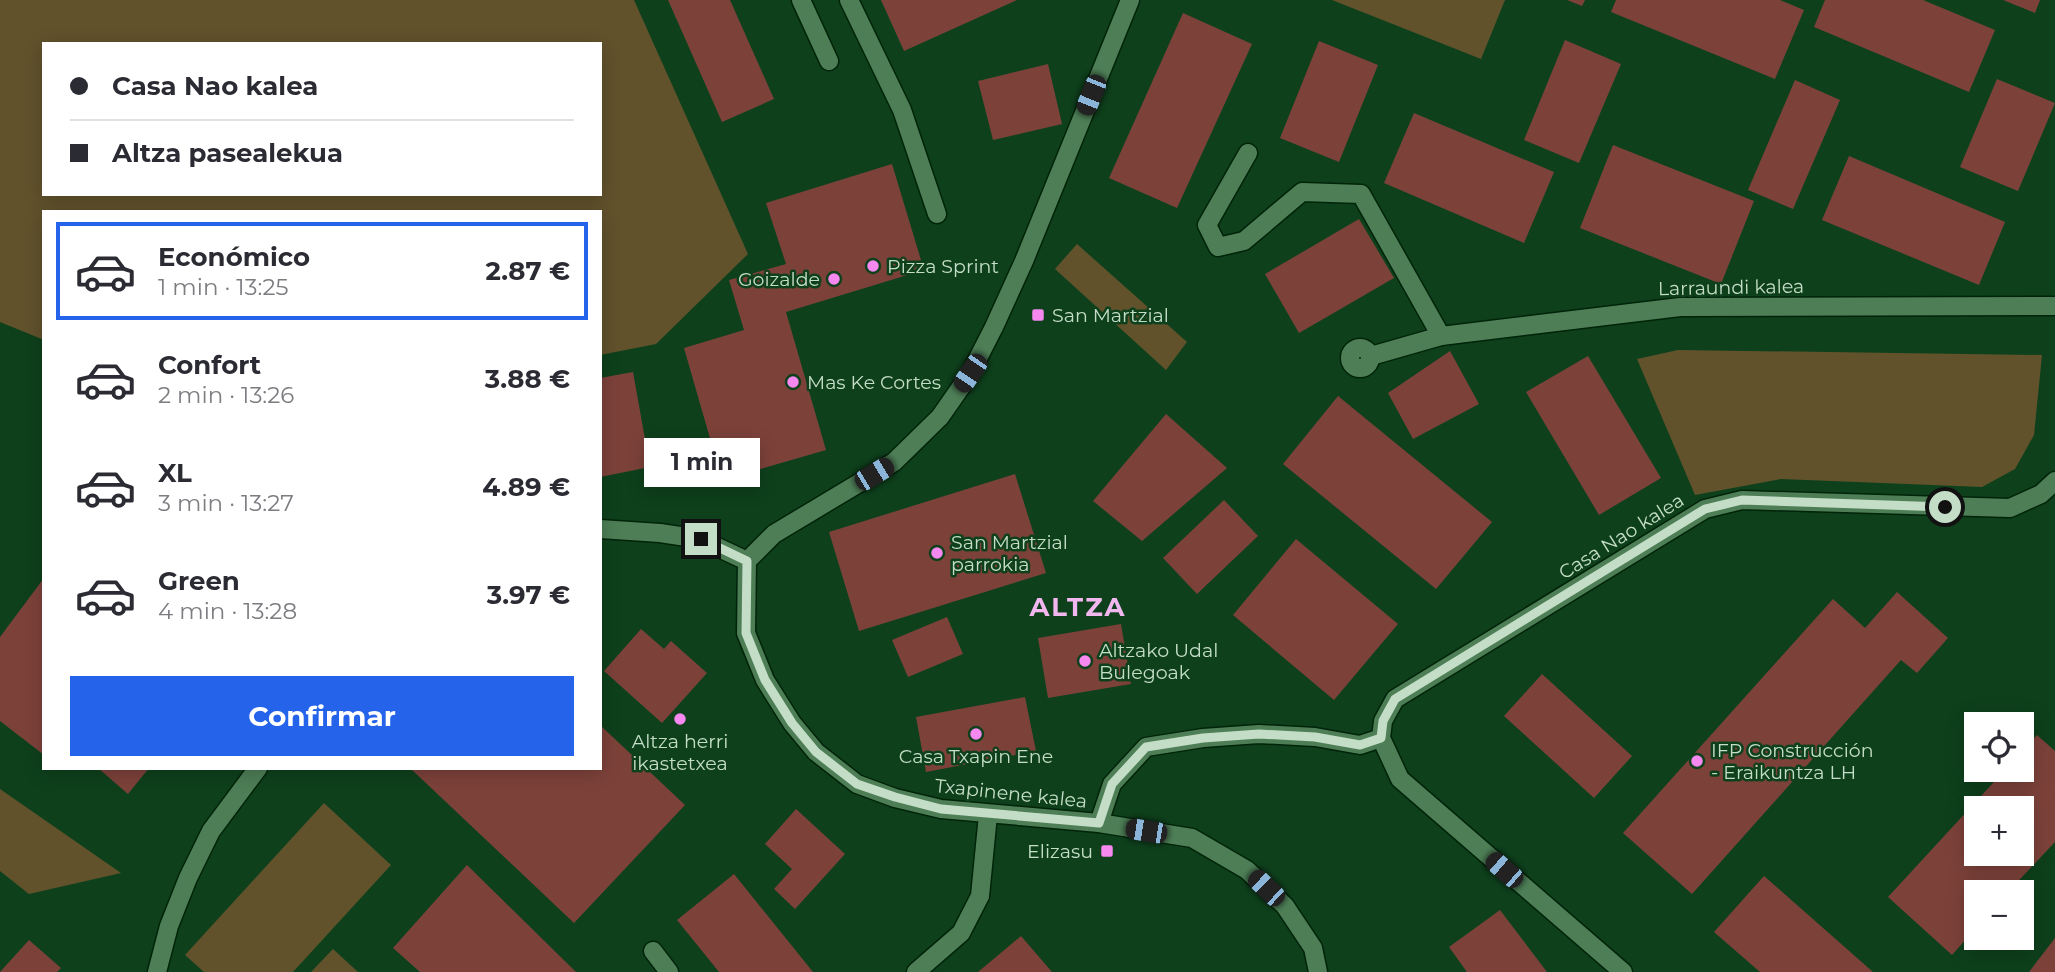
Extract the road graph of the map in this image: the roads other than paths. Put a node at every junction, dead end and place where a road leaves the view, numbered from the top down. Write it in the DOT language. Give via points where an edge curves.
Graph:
graph roads {
  1 [pos="801,0"];
  2 [pos="849,0"];
  3 [pos="1130,0"];
  4 [pos="829,61"];
  5 [pos="1248,153"];
  6 [pos="937,214"];
  7 [pos="2055,306"];
  8 [pos="1441,336"];
  9 [pos="1371,356"];
  10 [pos="2055,481"];
  11 [pos="602,529"];
  12 [pos="747,561"];
  13 [pos="1381,738"];
  14 [pos="257,770"];
  15 [pos="988,815"];
  16 [pos="1099,823"];
  17 [pos="653,951"];
  18 [pos="157,972"];
  19 [pos="669,972"];
  20 [pos="916,972"];
  21 [pos="1318,972"];
  22 [pos="1623,972"];
  1 -- 4 [label="street"];
  2 -- 6 [label="street" via="902,110"];
  3 -- 12 [label="street" via="995,327 940,417 894,462 774,534"];
  5 -- 8 [label="street" via="1207,225 1218,247 1244,241 1302,192 1361,194"];
  7 -- 8 [label="street, Larraundi kalea" via="1680,307"];
  8 -- 9 [label="street, Larraundi kalea"];
  10 -- 13 [label="street, Casa Nao kalea" via="2041,494 2010,508 1742,500 1705,509 1395,699 1383,721"];
  11 -- 12 [label="street" via="701,539"];
  12 -- 15 [label="street, Txapinene kalea" via="746,633 765,680 816,752 857,784 941,809"];
  13 -- 16 [label="street" via="1360,745 1259,734 1146,747 1112,784"];
  13 -- 22 [label="street" via="1400,779"];
  14 -- 18 [label="street" via="211,831 188,877"];
  15 -- 16 [label="street, Txapinene kalea"];
  15 -- 20 [label="street" via="980,895 961,933"];
  16 -- 21 [label="street, Txapinene kalea" via="1192,838 1247,870 1285,906 1312,948"];
  17 -- 19 [label="street"];
}
